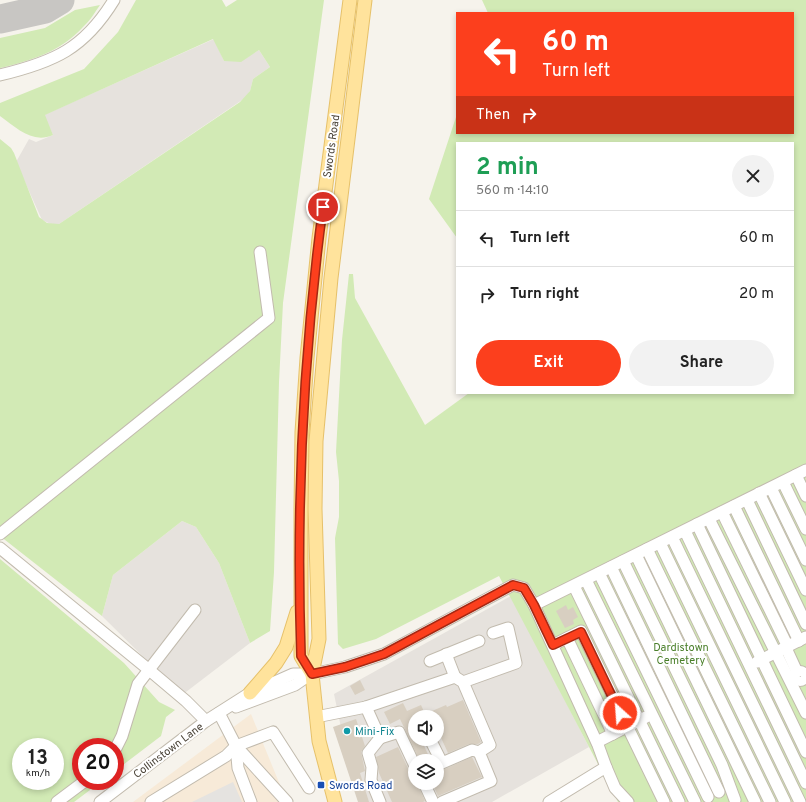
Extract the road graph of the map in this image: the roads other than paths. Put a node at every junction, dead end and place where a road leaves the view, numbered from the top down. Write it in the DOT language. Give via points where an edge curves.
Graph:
graph roads {
  1 [pos="114,0"];
  2 [pos="350,0"];
  3 [pos="365,0"];
  4 [pos="0,75"];
  5 [pos="260,252"];
  6 [pos="801,473"];
  7 [pos="783,482"];
  8 [pos="771,488"];
  9 [pos="760,493"];
  10 [pos="806,496"];
  11 [pos="747,500"];
  12 [pos="734,506"];
  13 [pos="722,512"];
  14 [pos="709,518"];
  15 [pos="697,524"];
  16 [pos="806,529"];
  17 [pos="685,530"];
  18 [pos="0,534"];
  19 [pos="672,537"];
  20 [pos="660,543"];
  21 [pos="0,548"];
  22 [pos="647,549"];
  23 [pos="636,555"];
  24 [pos="806,560"];
  25 [pos="623,561"];
  26 [pos="611,567"];
  27 [pos="599,573"];
  28 [pos="586,580"];
  29 [pos="574,586"];
  30 [pos="806,590"];
  31 [pos="300,603"];
  32 [pos="534,605"];
  33 [pos="196,610"];
  34 [pos="806,624"];
  35 [pos="493,633"];
  36 [pos="567,638"];
  37 [pos="802,639"];
  38 [pos="479,641"];
  39 [pos="553,645"];
  40 [pos="787,647"];
  41 [pos="775,653"];
  42 [pos="446,654"];
  43 [pos="763,659"];
  44 [pos="430,661"];
  45 [pos="751,665"];
  46 [pos="148,669"];
  47 [pos="738,672"];
  48 [pos="312,674"];
  49 [pos="726,678"];
  50 [pos="800,678"];
  51 [pos="459,679"];
  52 [pos="713,684"];
  53 [pos="701,690"];
  54 [pos="250,693"];
  55 [pos="689,696"];
  56 [pos="676,702"];
  57 [pos="366,707"];
  58 [pos="664,708"];
  59 [pos="806,713"];
  60 [pos="219,714"];
  61 [pos="652,715"];
  62 [pos="316,717"];
  63 [pos="206,721"];
  64 [pos="640,721"];
  65 [pos="627,727"];
  66 [pos="802,731"];
  67 [pos="613,734"];
  68 [pos="121,738"];
  69 [pos="380,738"];
  70 [pos="597,742"];
  71 [pos="786,742"];
  72 [pos="236,746"];
  73 [pos="434,746"];
  74 [pos="775,751"];
  75 [pos="479,752"];
  76 [pos="806,752"];
  77 [pos="409,754"];
  78 [pos="763,757"];
  79 [pos="752,765"];
  80 [pos="606,767"];
  81 [pos="741,773"];
  82 [pos="806,783"];
  83 [pos="729,784"];
  84 [pos="308,788"];
  85 [pos="73,790"];
  86 [pos="427,790"];
  87 [pos="719,792"];
  88 [pos="704,799"];
  89 [pos="735,801"];
  90 [pos="58,802"];
  91 [pos="100,802"];
  92 [pos="151,802"];
  93 [pos="251,802"];
  94 [pos="287,802"];
  95 [pos="335,802"];
  96 [pos="380,802"];
  97 [pos="433,802"];
  98 [pos="442,802"];
  99 [pos="549,802"];
  100 [pos="628,802"];
  101 [pos="664,802"];
  102 [pos="679,802"];
  103 [pos="695,802"];
  104 [pos="755,802"];
  105 [pos="770,802"];
  106 [pos="785,802"];
  107 [pos="800,802"];
  1 -- 4 [label="street" via="94,29 73,47 46,62"];
  2 -- 31 [label="main road, Swords Road" via="318,238 307,358 302,432"];
  3 -- 48 [label="main road, Swords Road" via="331,278 316,441 315,509 319,639"];
  5 -- 18 [label="street" via="269,318"];
  6 -- 7 [label="street"];
  6 -- 10 [label="street"];
  7 -- 8 [label="street"];
  7 -- 16 [label="street"];
  8 -- 9 [label="street"];
  8 -- 24 [label="street"];
  9 -- 11 [label="street"];
  9 -- 30 [label="street"];
  11 -- 12 [label="street"];
  11 -- 34 [label="street"];
  12 -- 13 [label="street"];
  12 -- 37 [label="street"];
  13 -- 14 [label="street"];
  13 -- 40 [label="street"];
  14 -- 15 [label="street"];
  14 -- 41 [label="street"];
  15 -- 17 [label="street"];
  15 -- 43 [label="street"];
  17 -- 19 [label="street"];
  17 -- 45 [label="street"];
  19 -- 20 [label="street"];
  19 -- 47 [label="street"];
  20 -- 22 [label="street"];
  20 -- 49 [label="street"];
  21 -- 46 [label="street"];
  22 -- 23 [label="street"];
  22 -- 52 [label="street"];
  23 -- 25 [label="street"];
  23 -- 53 [label="street"];
  25 -- 26 [label="street"];
  25 -- 55 [label="street"];
  26 -- 27 [label="street"];
  26 -- 56 [label="street"];
  27 -- 28 [label="street"];
  27 -- 58 [label="street"];
  28 -- 29 [label="street"];
  28 -- 61 [label="street"];
  29 -- 32 [label="street"];
  29 -- 64 [label="street"];
  31 -- 48 [label="main road, Swords Road" via="301,656"];
  31 -- 54 [label="main road" via="286,647"];
  32 -- 39 [label="street"];
  32 -- 48 [label="street" via="524,588 513,585 384,654 345,667"];
  33 -- 46 [label="street"];
  35 -- 51 [label="street" via="508,628 516,663"];
  36 -- 39 [label="street"];
  36 -- 65 [label="street" via="581,632"];
  36 -- 67 [label="street"];
  37 -- 40 [label="street"];
  38 -- 42 [label="street"];
  39 -- 70 [label="street"];
  40 -- 41 [label="street"];
  40 -- 50 [label="street"];
  41 -- 43 [label="street"];
  41 -- 50 [label="street"];
  42 -- 44 [label="street"];
  42 -- 51 [label="street"];
  43 -- 45 [label="street"];
  43 -- 66 [label="street"];
  45 -- 47 [label="street"];
  45 -- 71 [label="street"];
  46 -- 63 [label="street"];
  46 -- 68 [label="street" via="138,684"];
  47 -- 49 [label="street"];
  47 -- 74 [label="street"];
  48 -- 54 [label="street, Collinstown Lane" via="293,674"];
  48 -- 60 [label="street, Collinstown Lane" via="295,685"];
  48 -- 62 [label="main road, Swords Road"];
  49 -- 52 [label="street"];
  49 -- 78 [label="street"];
  50 -- 59 [label="street"];
  51 -- 57 [label="street"];
  51 -- 75 [label="street" via="490,745"];
  52 -- 53 [label="street"];
  52 -- 79 [label="street"];
  53 -- 55 [label="street"];
  53 -- 81 [label="street"];
  54 -- 60 [label="street, Collinstown Lane"];
  55 -- 56 [label="street"];
  55 -- 83 [label="street"];
  56 -- 58 [label="street"];
  56 -- 87 [label="street"];
  57 -- 62 [label="street"];
  57 -- 69 [label="street"];
  58 -- 61 [label="street"];
  58 -- 88 [label="street"];
  60 -- 63 [label="street, Collinstown Lane"];
  60 -- 72 [label="street"];
  61 -- 64 [label="street"];
  61 -- 103 [label="street"];
  62 -- 95 [label="main road, Swords Road" via="319,741"];
  63 -- 91 [label="street, Collinstown Lane"];
  64 -- 65 [label="street"];
  64 -- 102 [label="street"];
  65 -- 67 [label="street"];
  65 -- 101 [label="street"];
  66 -- 71 [label="street"];
  66 -- 76 [label="street"];
  67 -- 70 [label="street"];
  69 -- 77 [label="street" via="398,732"];
  69 -- 96 [label="street" via="368,753 372,767 371,780"];
  70 -- 80 [label="street"];
  71 -- 74 [label="street"];
  71 -- 82 [label="street"];
  72 -- 84 [label="street" via="273,732"];
  72 -- 92 [label="street" via="226,756"];
  72 -- 93 [label="street" via="238,768"];
  72 -- 94 [label="street"];
  73 -- 75 [label="street" via="442,763 472,750"];
  74 -- 78 [label="street"];
  74 -- 107 [label="street"];
  75 -- 98 [label="street" via="491,781"];
  78 -- 79 [label="street"];
  78 -- 106 [label="street"];
  79 -- 81 [label="street"];
  79 -- 105 [label="street"];
  80 -- 99 [label="street"];
  80 -- 100 [label="street" via="615,788"];
  81 -- 83 [label="street"];
  81 -- 104 [label="street"];
  83 -- 89 [label="street"];
  85 -- 90 [label="street"];
  86 -- 97 [label="street"];
  87 -- 88 [label="street"];
  87 -- 89 [label="street" via="727,793"];
}
